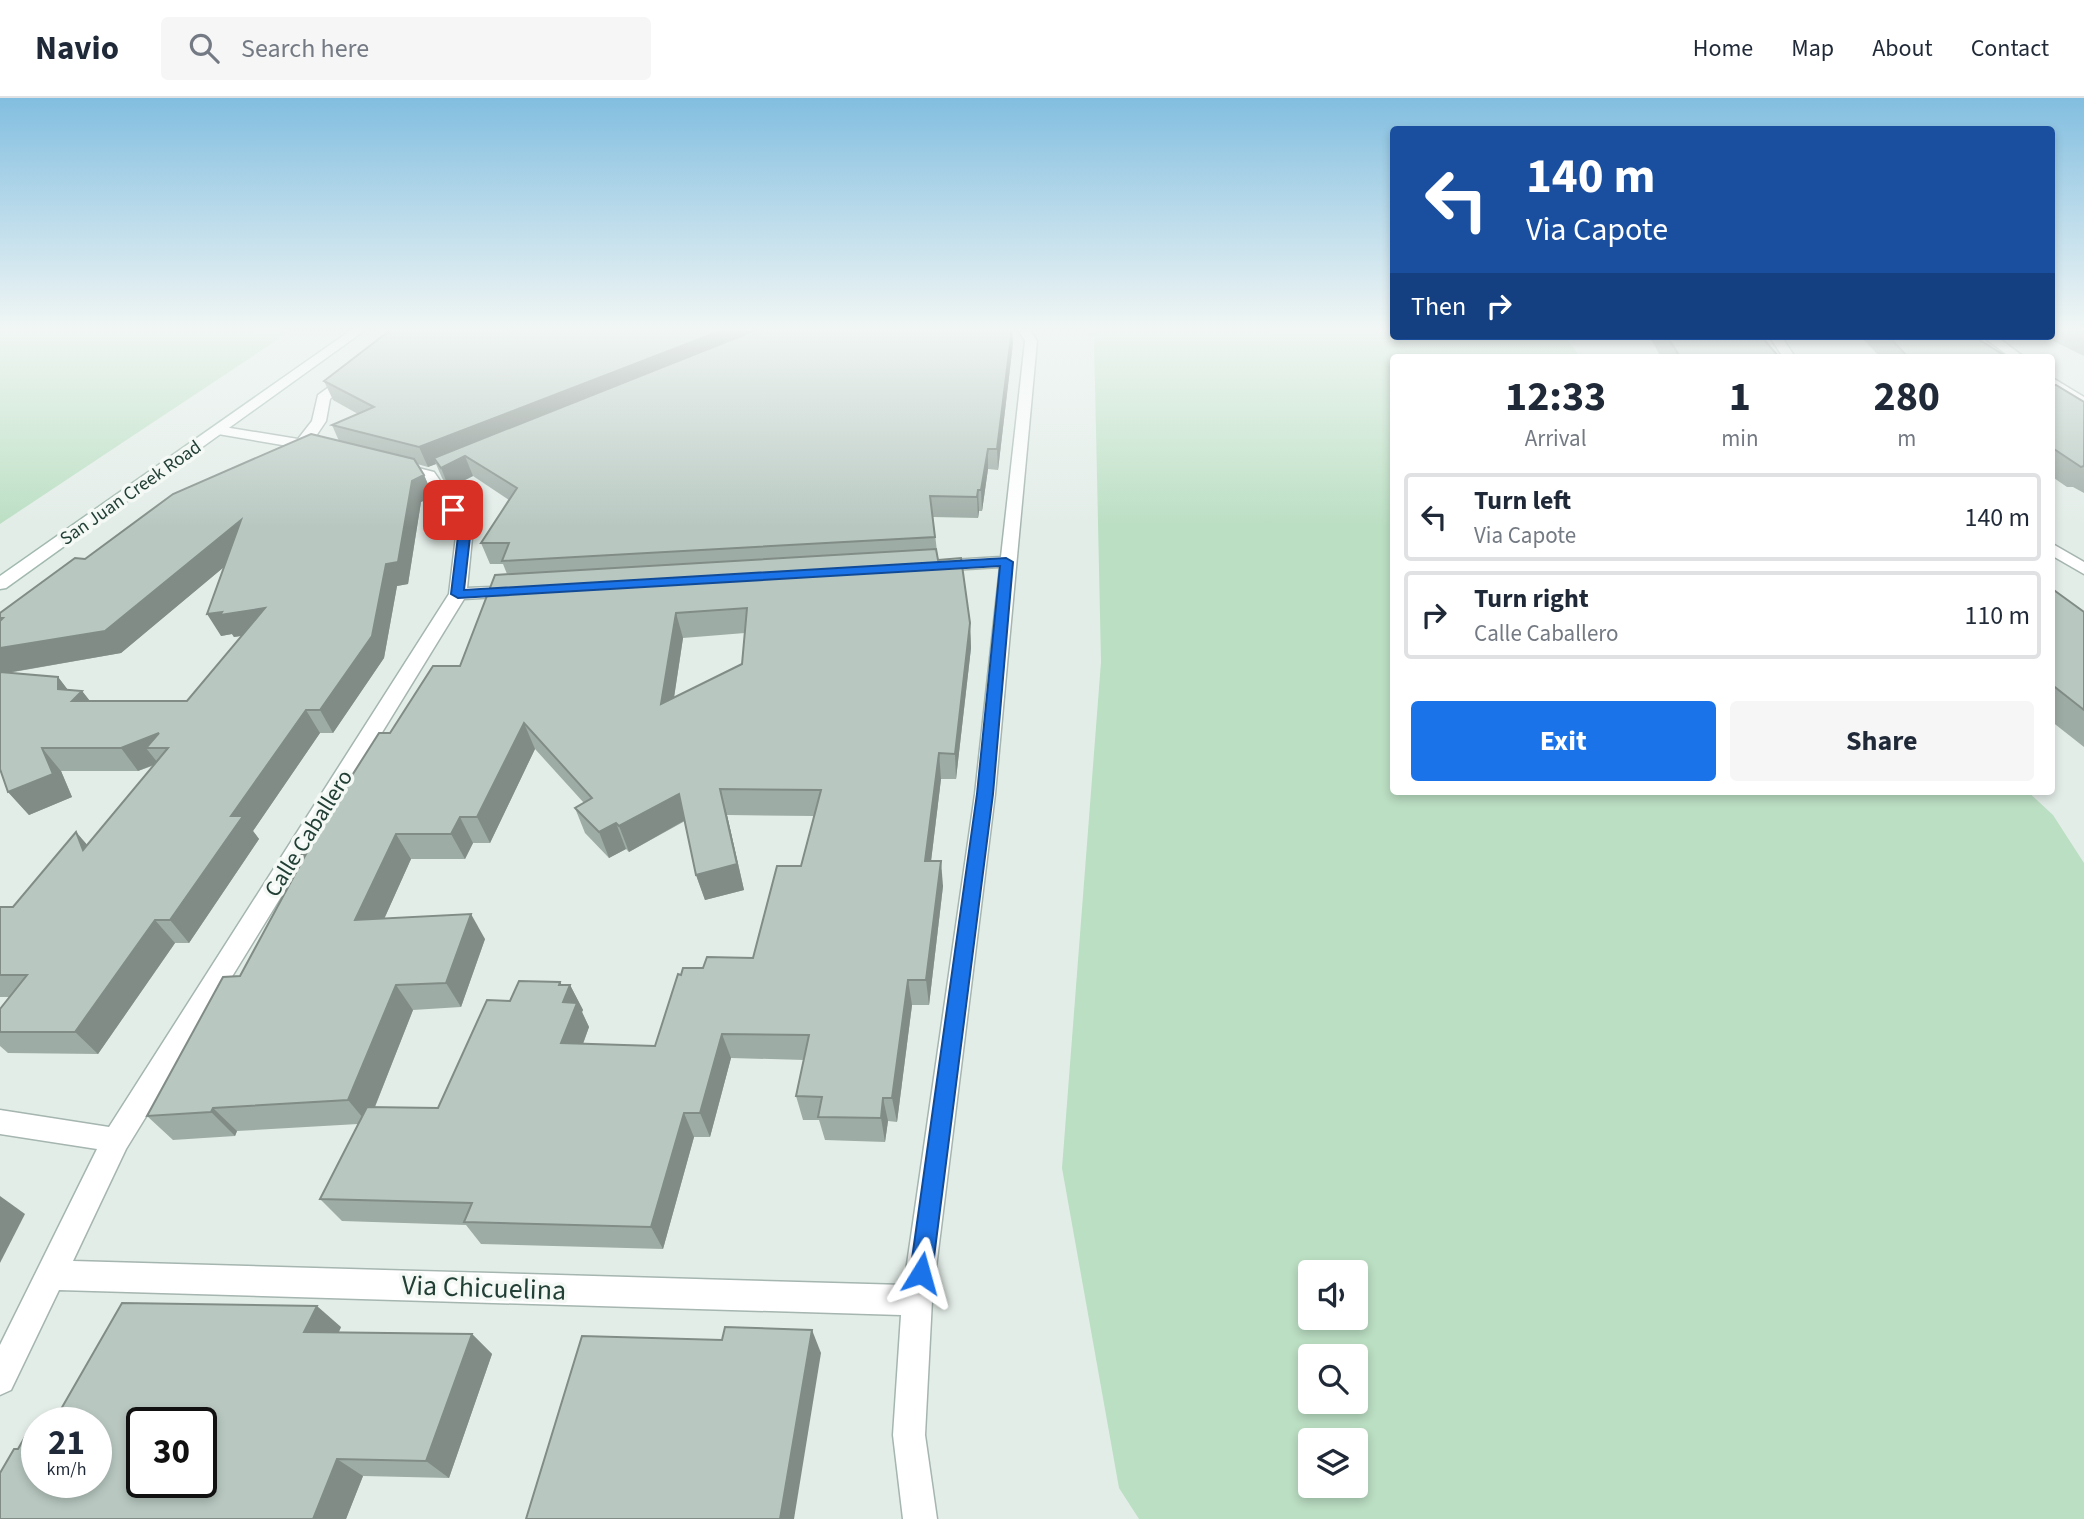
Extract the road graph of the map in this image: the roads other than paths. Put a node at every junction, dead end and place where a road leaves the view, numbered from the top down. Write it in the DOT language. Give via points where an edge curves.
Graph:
graph roads {
  1 [pos="268,394"];
  2 [pos="327,394"];
  3 [pos="1025,394"];
  4 [pos="218,430"];
  5 [pos="305,443"];
  6 [pos="330,450"];
  7 [pos="283,454"];
  8 [pos="379,462"];
  9 [pos="2055,551"];
  10 [pos="1006,562"];
  11 [pos="924,567"];
  12 [pos="2084,569"];
  13 [pos="0,584"];
  14 [pos="526,590"];
  15 [pos="458,594"];
  16 [pos="0,1122"];
  17 [pos="116,1140"];
  18 [pos="51,1275"];
  19 [pos="917,1300"];
  20 [pos="0,1379"];
  21 [pos="920,1519"];
  1 -- 4 [label="street, San Juan Creek Road"];
  2 -- 5 [label="street" via="323,398 324,412"];
  3 -- 10 [label="street"];
  4 -- 5 [label="street"];
  4 -- 13 [label="street, San Juan Creek Road"];
  5 -- 6 [label="street"];
  5 -- 7 [label="street"];
  8 -- 15 [label="street, Calle Caballero" via="435,472 465,528"];
  9 -- 12 [label="street"];
  10 -- 11 [label="street"];
  10 -- 19 [label="street" via="985,794"];
  14 -- 15 [label="street"];
  15 -- 17 [label="street, Calle Caballero"];
  16 -- 17 [label="street"];
  17 -- 18 [label="street, Calle Caballero"];
  18 -- 19 [label="street, Via Chicuelina"];
  18 -- 20 [label="street, Calle Caballero"];
  19 -- 21 [label="street" via="909,1435"];
}
